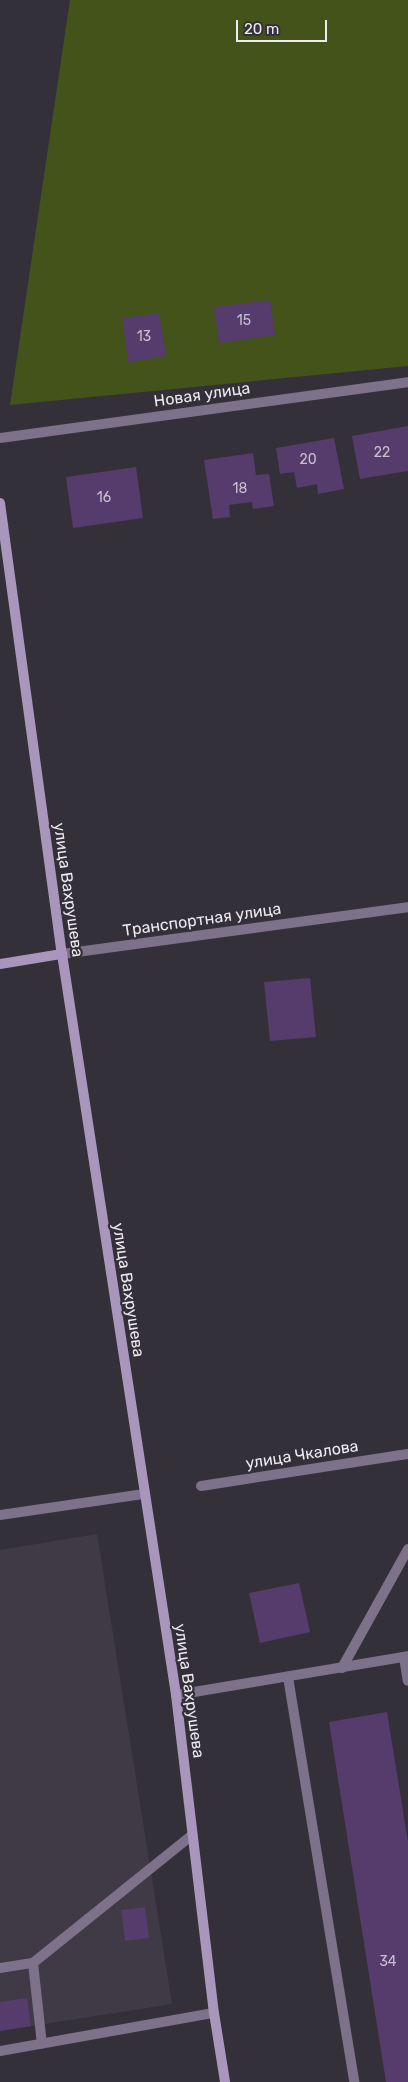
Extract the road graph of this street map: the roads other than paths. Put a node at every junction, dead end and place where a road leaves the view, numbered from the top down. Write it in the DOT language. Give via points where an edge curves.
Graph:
graph roads {
  1 [pos="408,382"];
  2 [pos="0,438"];
  3 [pos="0,503"];
  4 [pos="408,907"];
  5 [pos="62,954"];
  6 [pos="0,964"];
  7 [pos="408,1454"];
  8 [pos="201,1486"];
  9 [pos="144,1494"];
  10 [pos="0,1515"];
  11 [pos="408,1549"];
  12 [pos="406,1656"];
  13 [pos="342,1668"];
  14 [pos="288,1677"];
  15 [pos="408,1681"];
  16 [pos="176,1695"];
  17 [pos="192,1835"];
  18 [pos="33,1963"];
  19 [pos="0,1968"];
  20 [pos="214,2013"];
  21 [pos="42,2044"];
  22 [pos="0,2051"];
  23 [pos="225,2082"];
  24 [pos="354,2082"];
  1 -- 2 [label="street, Новая улица"];
  3 -- 5 [label="main road, улица Вахрушева"];
  4 -- 5 [label="street, Транспортная улица"];
  5 -- 6 [label="main road, Транспортная улица"];
  5 -- 9 [label="main road, улица Вахрушева"];
  7 -- 8 [label="street, улица Чкалова"];
  9 -- 10 [label="street"];
  9 -- 16 [label="main road, улица Вахрушева"];
  11 -- 13 [label="street"];
  12 -- 13 [label="street"];
  12 -- 15 [label="street"];
  13 -- 14 [label="street"];
  14 -- 16 [label="street"];
  14 -- 24 [label="street"];
  16 -- 17 [label="main road, улица Вахрушева"];
  17 -- 18 [label="street"];
  17 -- 20 [label="main road, улица Вахрушева"];
  18 -- 19 [label="street"];
  18 -- 21 [label="street"];
  20 -- 21 [label="street"];
  20 -- 23 [label="main road, улица Вахрушева"];
  21 -- 22 [label="street"];
}
